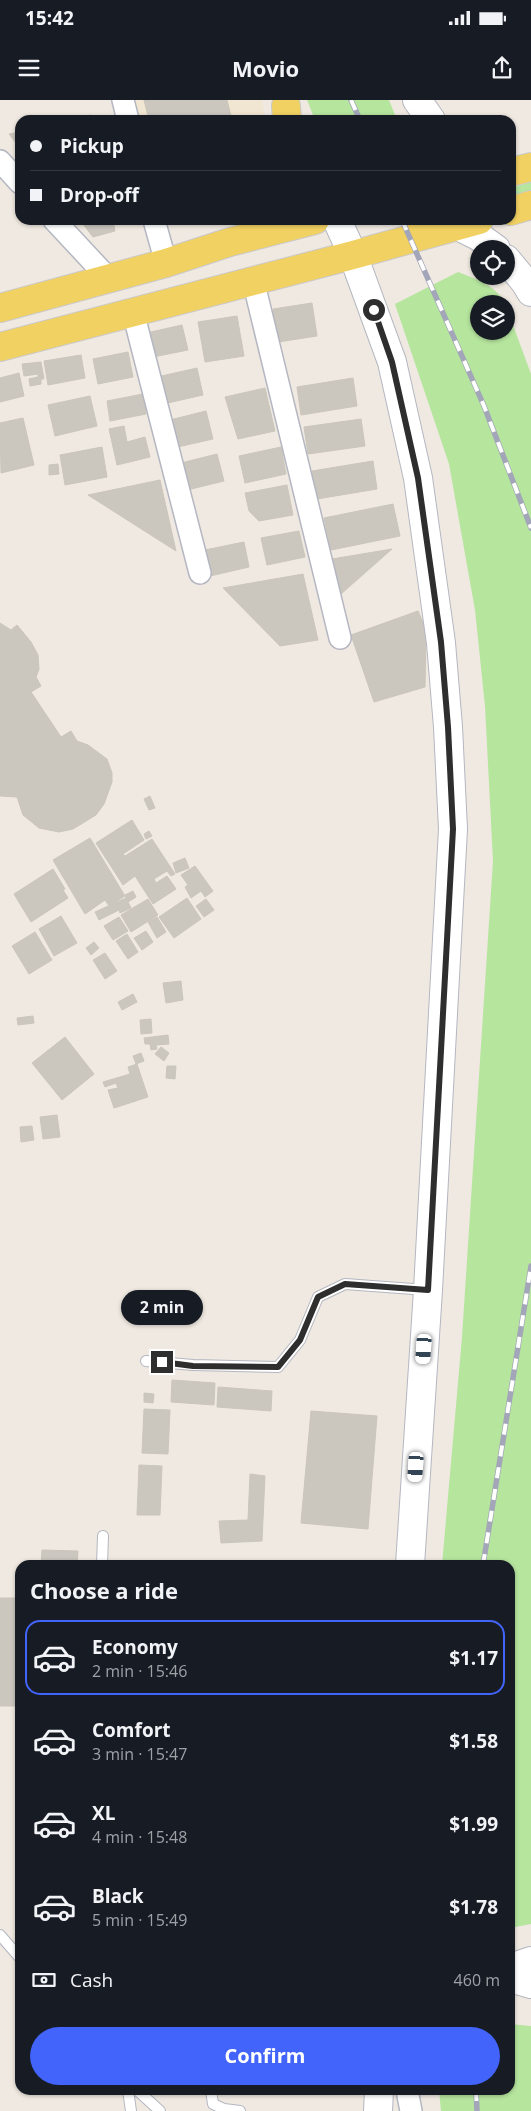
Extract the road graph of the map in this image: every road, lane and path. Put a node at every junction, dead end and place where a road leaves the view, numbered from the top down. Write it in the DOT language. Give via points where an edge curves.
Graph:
graph roads {
  1 [pos="123,100"];
  2 [pos="417,100"];
  3 [pos="127,115"];
  4 [pos="428,115"];
  5 [pos="516,160"];
  6 [pos="0,161"];
  7 [pos="531,162"];
  8 [pos="531,168"];
  9 [pos="516,171"];
  10 [pos="15,178"];
  11 [pos="531,205"];
  12 [pos="516,210"];
  13 [pos="59,225"];
  14 [pos="155,225"];
  15 [pos="247,225"];
  16 [pos="296,225"];
  17 [pos="339,225"];
  18 [pos="461,225"];
  19 [pos="470,225"];
  20 [pos="484,240"];
  21 [pos="230,242"];
  22 [pos="354,255"];
  23 [pos="166,263"];
  24 [pos="515,270"];
  25 [pos="108,279"];
  26 [pos="253,280"];
  27 [pos="531,292"];
  28 [pos="0,308"];
  29 [pos="133,312"];
  30 [pos="0,347"];
  31 [pos="200,573"];
  32 [pos="340,638"];
  33 [pos="428,1290"];
  34 [pos="146,1361"];
  35 [pos="103,1536"];
  36 [pos="102,1560"];
  37 [pos="410,1560"];
  38 [pos="0,1935"];
  39 [pos="15,1952"];
  40 [pos="531,1961"];
  41 [pos="515,1966"];
  42 [pos="515,1979"];
  43 [pos="531,1984"];
  44 [pos="129,2095"];
  45 [pos="142,2095"];
  46 [pos="212,2095"];
  47 [pos="379,2095"];
  48 [pos="408,2095"];
  49 [pos="131,2111"];
  50 [pos="160,2111"];
  51 [pos="240,2111"];
  52 [pos="378,2111"];
  53 [pos="411,2111"];
  1 -- 3 [label="street"];
  2 -- 4 [label="main road"];
  5 -- 7 [label="main road"];
  6 -- 10 [label="street"];
  8 -- 9 [label="main road"];
  11 -- 12 [label="main road"];
  13 -- 25 [label="street"];
  14 -- 23 [label="street"];
  15 -- 21 [label="main road"];
  16 -- 21 [label="main road"];
  17 -- 22 [label="main road"];
  18 -- 22 [label="main road"];
  19 -- 20 [label="main road"];
  21 -- 23 [label="main road"];
  22 -- 26 [label="main road"];
  22 -- 33 [label="main road" via="392,362 418,478 441,642 448,727 453,829"];
  23 -- 25 [label="main road"];
  24 -- 27 [label="main road"];
  25 -- 28 [label="main road"];
  26 -- 29 [label="main road"];
  26 -- 32 [label="street"];
  29 -- 30 [label="main road"];
  29 -- 31 [label="street"];
  33 -- 34 [label="lane" via="345,1284 318,1297 300,1340 278,1367 193,1366"];
  33 -- 37 [label="main road"];
  35 -- 36 [label="lane"];
  38 -- 39 [label="lane"];
  40 -- 41 [label="main road"];
  42 -- 43 [label="main road"];
  44 -- 49 [label="lane"];
  45 -- 50 [label="lane"];
  46 -- 51 [label="lane" via="213,2104"];
  47 -- 52 [label="main road"];
  48 -- 53 [label="street"];
}
